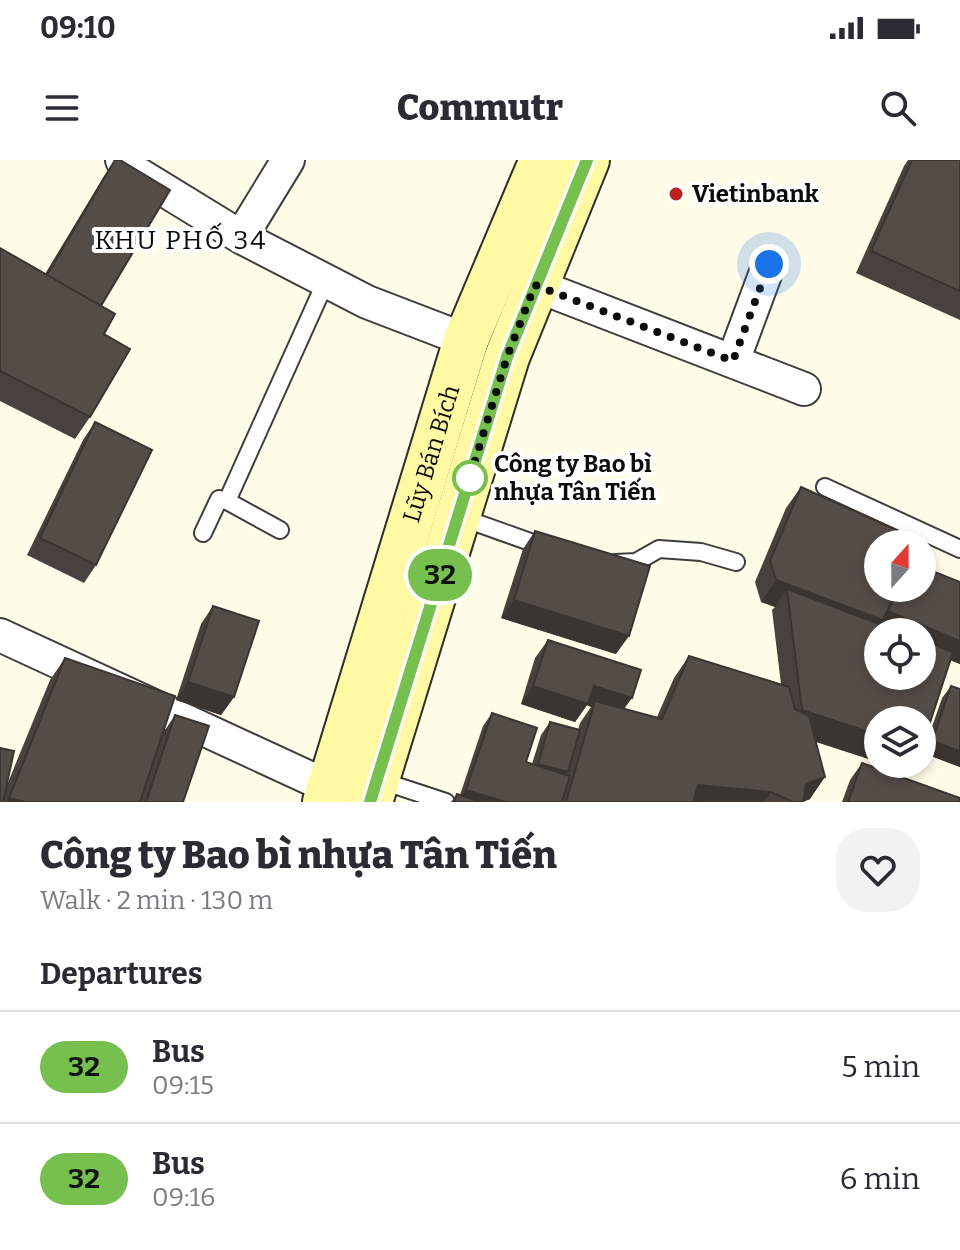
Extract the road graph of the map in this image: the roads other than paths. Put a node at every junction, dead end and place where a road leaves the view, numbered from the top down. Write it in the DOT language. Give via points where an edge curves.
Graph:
graph roads {
  1 [pos="288,160"];
  2 [pos="542,160"];
  3 [pos="587,160"];
  4 [pos="130,162"];
  5 [pos="241,237"];
  6 [pos="769,264"];
  7 [pos="326,281"];
  8 [pos="535,285"];
  9 [pos="466,340"];
  10 [pos="733,361"];
  11 [pos="804,389"];
  12 [pos="825,487"];
  13 [pos="227,501"];
  14 [pos="458,516"];
  15 [pos="280,530"];
  16 [pos="203,533"];
  17 [pos="960,549"];
  18 [pos="563,554"];
  19 [pos="736,562"];
  20 [pos="591,564"];
  21 [pos="0,635"];
  22 [pos="374,791"];
  23 [pos="327,795"];
  24 [pos="446,802"];
  1 -- 5 [label="street"];
  2 -- 9 [label="main road, Lũy Bán Bích"];
  3 -- 8 [label="main road, Lũy Bán Bích"];
  4 -- 5 [label="street" via="135,172"];
  5 -- 7 [label="street"];
  6 -- 10 [label="street"];
  7 -- 9 [label="street"];
  7 -- 13 [label="lane"];
  8 -- 10 [label="street"];
  8 -- 14 [label="main road, Lũy Bán Bích"];
  9 -- 23 [label="main road, Lũy Bán Bích"];
  10 -- 11 [label="street"];
  12 -- 17 [label="lane"];
  13 -- 15 [label="lane"];
  13 -- 16 [label="lane" via="219,499"];
  14 -- 18 [label="lane"];
  14 -- 22 [label="main road, Lũy Bán Bích"];
  19 -- 20 [label="lane" via="701,552 659,549 636,562"];
  21 -- 23 [label="street"];
  22 -- 24 [label="lane"];
}
